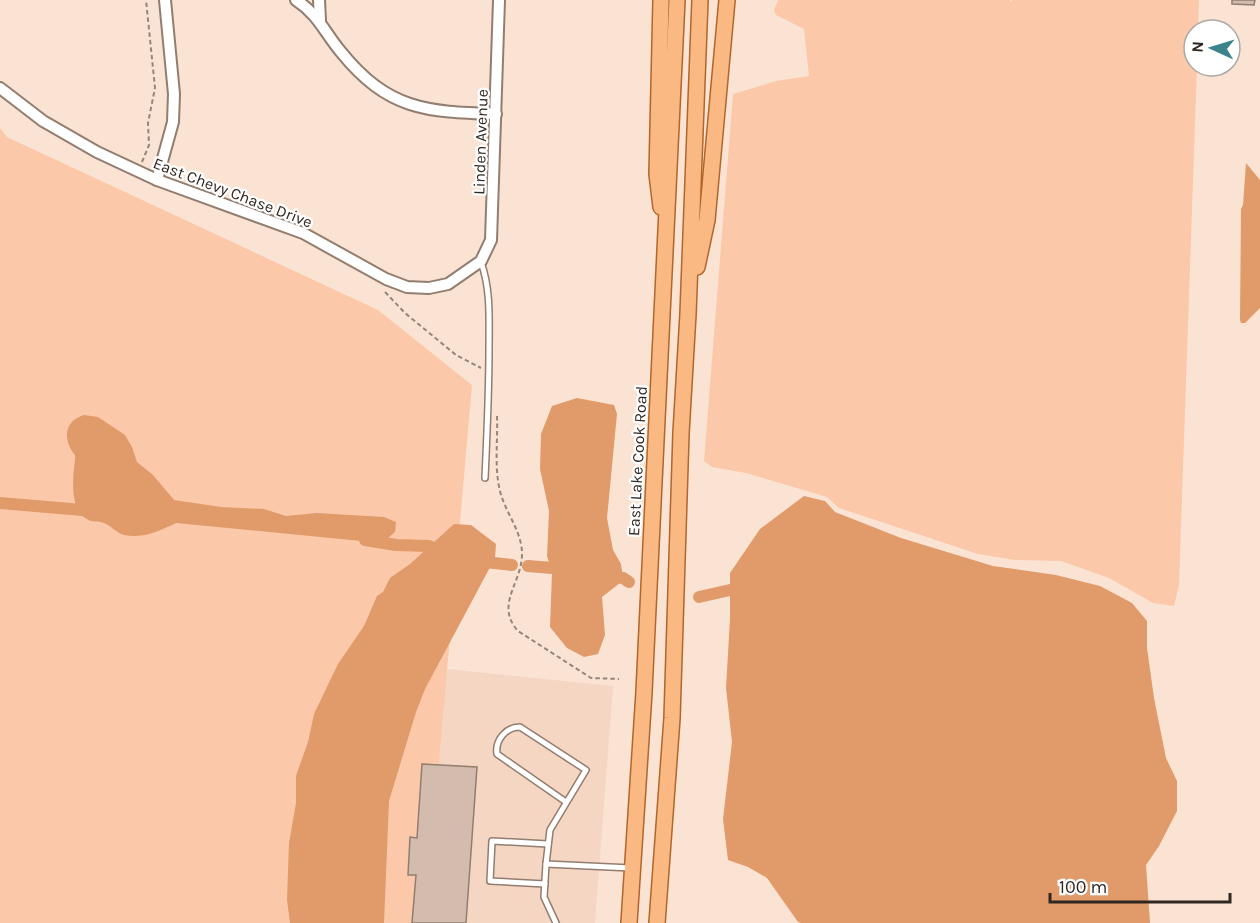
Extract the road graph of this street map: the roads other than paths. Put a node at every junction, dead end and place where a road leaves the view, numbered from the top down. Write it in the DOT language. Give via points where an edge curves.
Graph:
graph roads {
  1 [pos="165,0"];
  2 [pos="296,0"];
  3 [pos="319,0"];
  4 [pos="499,0"];
  5 [pos="661,0"];
  6 [pos="677,0"];
  7 [pos="700,0"];
  8 [pos="727,0"];
  9 [pos="320,20"];
  10 [pos="0,88"];
  11 [pos="496,114"];
  12 [pos="157,180"];
  13 [pos="666,254"];
  14 [pos="480,262"];
  15 [pos="464,275"];
  16 [pos="688,314"];
  17 [pos="485,478"];
  18 [pos="566,802"];
  19 [pos="548,844"];
  20 [pos="546,864"];
  21 [pos="632,868"];
  22 [pos="660,870"];
  23 [pos="545,884"];
  24 [pos="556,923"];
  25 [pos="629,923"];
  26 [pos="657,923"];
  1 -- 12 [label="street" via="173,122"];
  2 -- 9 [label="street"];
  3 -- 9 [label="street"];
  4 -- 11 [label="street, Linden Avenue"];
  5 -- 13 [label="main road" via="657,174"];
  6 -- 13 [label="main road, East Lake Cook Road"];
  7 -- 16 [label="main road"];
  8 -- 16 [label="main road" via="706,220"];
  9 -- 11 [label="street" via="355,69 389,95 412,106"];
  10 -- 12 [label="street, East Chevy Chase Drive" via="44,121"];
  11 -- 14 [label="street, Linden Avenue" via="491,240"];
  12 -- 15 [label="street, East Chevy Chase Drive" via="303,233 407,287 429,288"];
  13 -- 21 [label="main road, East Lake Cook Road"];
  14 -- 15 [label="street, Linden Avenue"];
  14 -- 17 [label="lane" via="489,298"];
  16 -- 22 [label="main road" via="672,718"];
  18 -- 18 [label="lane" via="586,770 520,727 506,730 496,748 497,754"];
  18 -- 19 [label="lane" via="550,830"];
  19 -- 20 [label="lane"];
  19 -- 23 [label="lane" via="492,842 490,882"];
  20 -- 21 [label="lane"];
  20 -- 23 [label="lane"];
  21 -- 22 [label="main road"];
  21 -- 25 [label="main road, East Lake Cook Road"];
  22 -- 26 [label="main road"];
  23 -- 24 [label="lane" via="543,897"];
}
